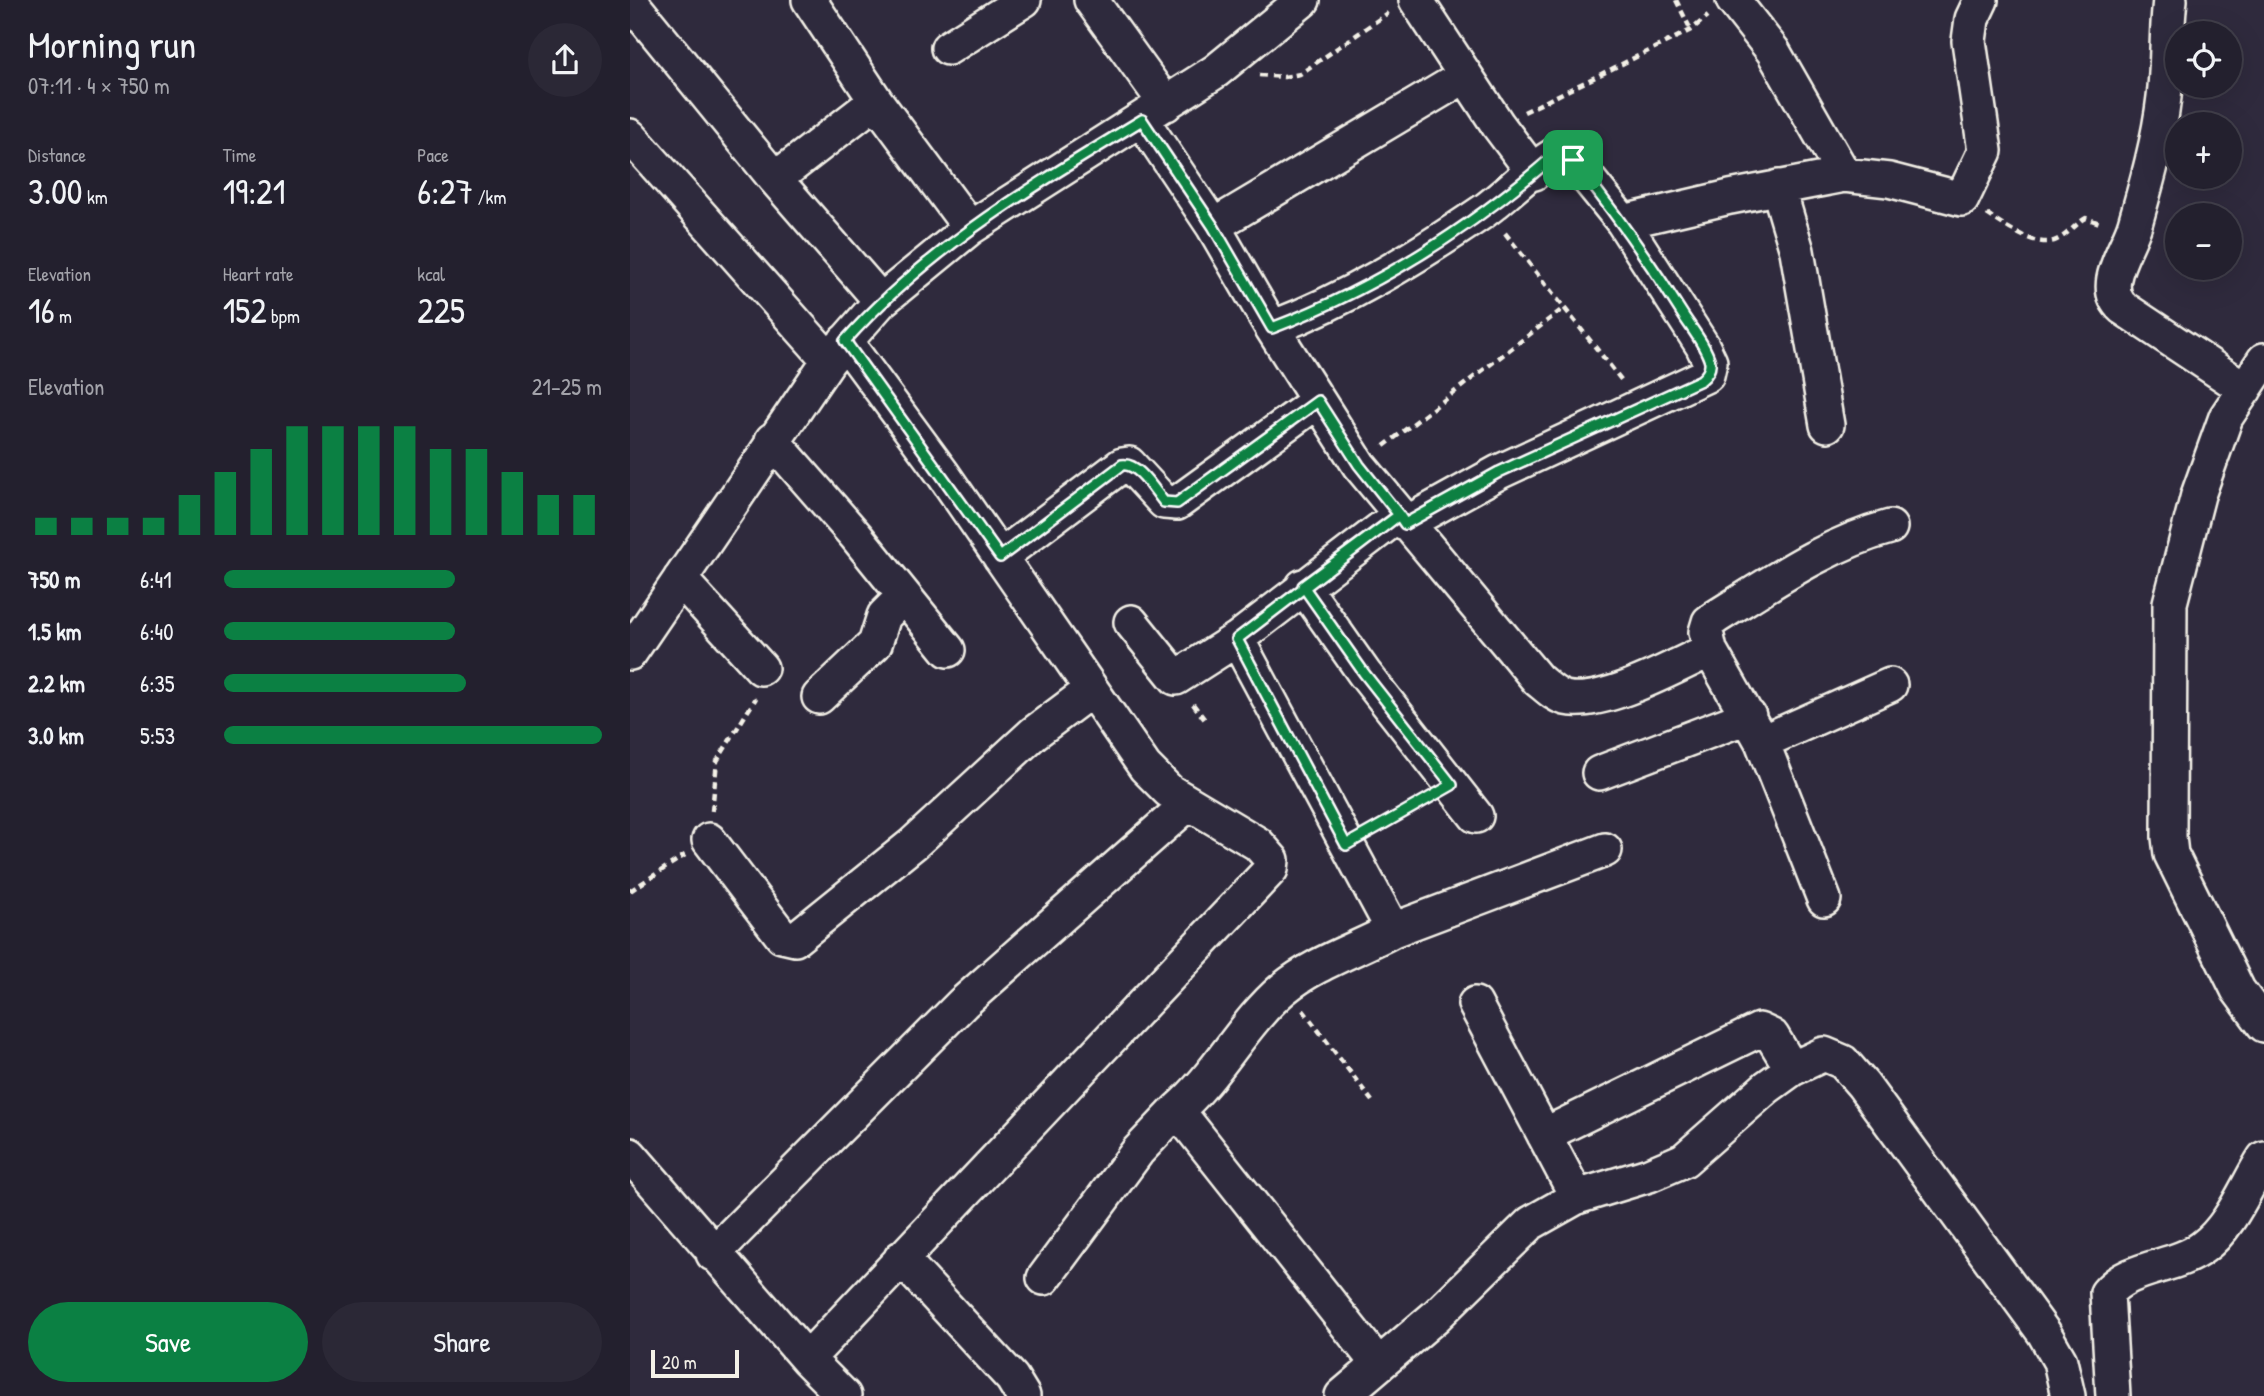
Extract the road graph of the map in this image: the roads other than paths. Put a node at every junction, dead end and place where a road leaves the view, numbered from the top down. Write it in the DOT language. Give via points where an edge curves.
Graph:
graph roads {
  1 [pos="809,0"];
  2 [pos="1024,0"];
  3 [pos="1091,0"];
  4 [pos="1303,0"];
  5 [pos="1733,0"];
  6 [pos="1981,0"];
  7 [pos="2170,0"];
  8 [pos="1406,4"];
  9 [pos="634,13"];
  10 [pos="948,48"];
  11 [pos="1465,76"];
  12 [pos="876,102"];
  13 [pos="1154,112"];
  14 [pos="630,136"];
  15 [pos="1534,173"];
  16 [pos="1844,175"];
  17 [pos="775,179"];
  18 [pos="1778,187"];
  19 [pos="1623,222"];
  20 [pos="1213,226"];
  21 [pos="970,228"];
  22 [pos="881,301"];
  23 [pos="1272,328"];
  24 [pos="837,350"];
  25 [pos="2264,360"];
  26 [pos="2245,389"];
  27 [pos="1318,401"];
  28 [pos="1827,425"];
  29 [pos="772,440"];
  30 [pos="1402,520"];
  31 [pos="1890,527"];
  32 [pos="1000,557"];
  33 [pos="680,579"];
  34 [pos="1303,586"];
  35 [pos="904,596"];
  36 [pos="1131,622"];
  37 [pos="1237,639"];
  38 [pos="948,650"];
  39 [pos="1710,650"];
  40 [pos="630,653"];
  41 [pos="761,668"];
  42 [pos="1890,685"];
  43 [pos="1090,691"];
  44 [pos="819,697"];
  45 [pos="1755,729"];
  46 [pos="1599,773"];
  47 [pos="1188,804"];
  48 [pos="1476,816"];
  49 [pos="709,840"];
  50 [pos="1605,850"];
  51 [pos="1824,899"];
  52 [pos="1392,930"];
  53 [pos="1475,1004"];
  54 [pos="2264,1025"];
  55 [pos="1792,1069"];
  56 [pos="1177,1110"];
  57 [pos="1544,1135"];
  58 [pos="630,1155"];
  59 [pos="2264,1158"];
  60 [pos="1577,1197"];
  61 [pos="713,1254"];
  62 [pos="901,1258"];
  63 [pos="1044,1278"];
  64 [pos="807,1359"];
  65 [pos="1378,1364"];
  66 [pos="844,1396"];
  67 [pos="1023,1396"];
  68 [pos="1342,1396"];
  69 [pos="2068,1396"];
  70 [pos="2113,1396"];
  1 -- 12 [label="street"];
  2 -- 10 [label="street"];
  3 -- 13 [label="street"];
  4 -- 13 [label="street" via="1216,71"];
  5 -- 16 [label="street" via="1773,51"];
  6 -- 16 [label="street" via="1969,41 1985,151 1962,198 1889,180"];
  7 -- 26 [label="street" via="2164,101 2148,178 2112,284 2117,302"];
  8 -- 11 [label="street"];
  9 -- 17 [label="street"];
  11 -- 15 [label="street"];
  11 -- 20 [label="street"];
  12 -- 17 [label="street"];
  12 -- 21 [label="street"];
  13 -- 20 [label="street"];
  13 -- 21 [label="street"];
  14 -- 24 [label="street"];
  15 -- 19 [label="street" via="1555,155 1567,154"];
  15 -- 23 [label="street" via="1376,282"];
  16 -- 18 [label="street"];
  17 -- 22 [label="street"];
  18 -- 19 [label="street"];
  18 -- 28 [label="street" via="1797,251"];
  19 -- 30 [label="street" via="1710,362 1709,371 1701,380"];
  20 -- 23 [label="street"];
  21 -- 22 [label="street"];
  22 -- 24 [label="street"];
  23 -- 27 [label="street"];
  24 -- 29 [label="street"];
  24 -- 32 [label="street"];
  25 -- 26 [label="street"];
  26 -- 54 [label="street" via="2226,417 2198,495 2170,603 2169,837 2171,854 2190,898 2238,990"];
  27 -- 30 [label="street"];
  27 -- 32 [label="street" via="1177,503 1164,502 1136,469 1122,465"];
  29 -- 33 [label="street"];
  29 -- 35 [label="street"];
  30 -- 34 [label="street"];
  30 -- 39 [label="street" via="1538,680 1566,698 1625,689"];
  31 -- 39 [label="street" via="1829,549 1716,617 1706,632"];
  32 -- 43 [label="street"];
  33 -- 40 [label="street"];
  33 -- 41 [label="street"];
  34 -- 37 [label="street"];
  34 -- 48 [label="street" via="1364,673"];
  35 -- 38 [label="street"];
  35 -- 44 [label="street" via="884,616 875,644"];
  36 -- 37 [label="street" via="1176,678"];
  37 -- 52 [label="street"];
  39 -- 45 [label="street"];
  42 -- 45 [label="street"];
  43 -- 47 [label="street" via="1145,768"];
  43 -- 49 [label="street" via="1034,733 913,844 795,939 782,936"];
  45 -- 46 [label="street"];
  45 -- 51 [label="street"];
  47 -- 61 [label="street" via="962,1003"];
  47 -- 62 [label="street" via="1258,844 1272,860 1267,876"];
  50 -- 52 [label="street"];
  52 -- 56 [label="street" via="1285,987 1242,1032 1194,1096"];
  53 -- 57 [label="street"];
  55 -- 57 [label="street" via="1772,1036 1759,1030"];
  55 -- 60 [label="street" via="1684,1160"];
  55 -- 69 [label="street" via="1812,1057 1834,1056 1863,1085 2044,1333 2060,1362"];
  56 -- 63 [label="street" via="1139,1151"];
  56 -- 65 [label="street"];
  57 -- 60 [label="street"];
  58 -- 61 [label="street"];
  59 -- 70 [label="street" via="2222,1227 2204,1246 2107,1293"];
  60 -- 65 [label="street" via="1531,1223 1436,1316"];
  61 -- 64 [label="street"];
  62 -- 64 [label="street"];
  62 -- 67 [label="street" via="1012,1378"];
  64 -- 66 [label="street"];
  65 -- 68 [label="street"];
}
